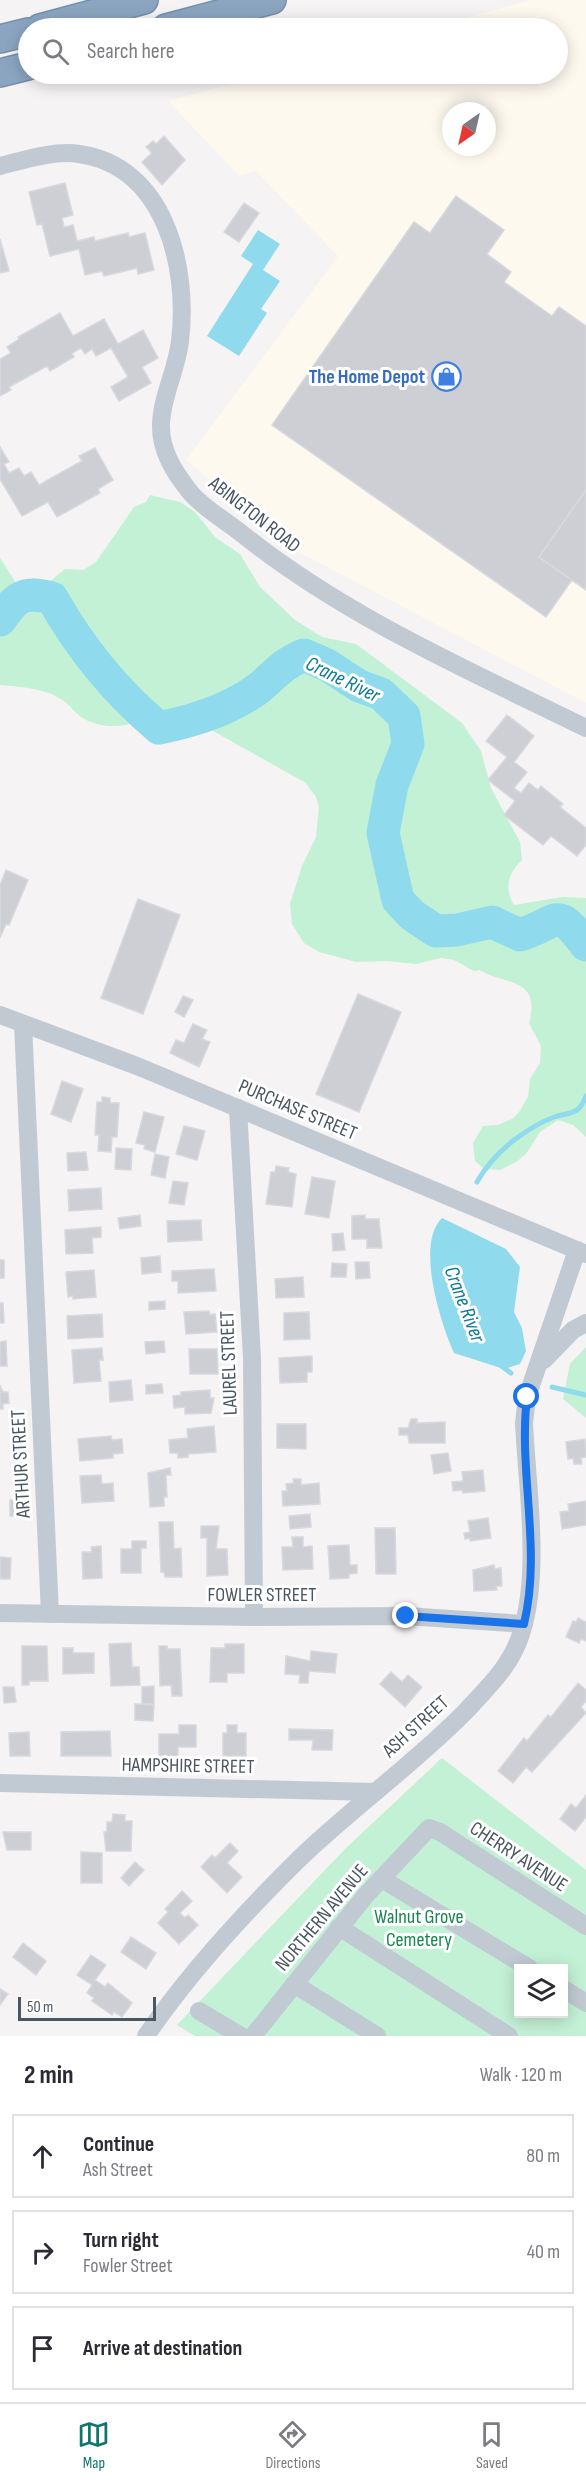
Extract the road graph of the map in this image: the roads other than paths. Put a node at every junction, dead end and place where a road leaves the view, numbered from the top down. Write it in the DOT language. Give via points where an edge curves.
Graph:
graph roads {
  1 [pos="144,0"];
  2 [pos="272,0"];
  3 [pos="77,18"];
  4 [pos="204,18"];
  5 [pos="18,34"];
  6 [pos="0,39"];
  7 [pos="18,68"];
  8 [pos="0,73"];
  9 [pos="0,166"];
  10 [pos="586,728"];
  11 [pos="0,1015"];
  12 [pos="23,1024"];
  13 [pos="238,1108"];
  14 [pos="581,1252"];
  15 [pos="586,1323"];
  16 [pos="536,1371"];
  17 [pos="0,1613"];
  18 [pos="50,1614"];
  19 [pos="254,1617"];
  20 [pos="524,1624"];
  21 [pos="0,1783"];
  22 [pos="375,1792"];
  23 [pos="426,1829"];
  24 [pos="382,1879"];
  25 [pos="586,1926"];
  26 [pos="339,1927"];
  27 [pos="522,1964"];
  28 [pos="294,1984"];
  29 [pos="568,1992"];
  30 [pos="586,2003"];
  31 [pos="199,2011"];
  32 [pos="146,2036"];
  33 [pos="241,2036"];
  34 [pos="253,2036"];
  35 [pos="377,2036"];
  36 [pos="509,2036"];
  1 -- 3 [label="highway"];
  2 -- 4 [label="highway"];
  5 -- 6 [label="highway"];
  7 -- 8 [label="highway"];
  9 -- 10 [label="street, ABINGTON ROAD" via="76,153 117,166 153,198 172,240 180,290 180,342 161,423 164,447 173,469 192,494 269,555 357,612"];
  11 -- 12 [label="street, PURCHASE STREET"];
  12 -- 13 [label="street, PURCHASE STREET"];
  12 -- 18 [label="street, ARTHUR STREET"];
  13 -- 14 [label="street, PURCHASE STREET"];
  13 -- 19 [label="street, LAUREL STREET" via="252,1358"];
  14 -- 16 [label="street, ASH STREET"];
  15 -- 16 [label="street, ASH STREET" via="552,1349"];
  16 -- 20 [label="street, ASH STREET" via="524,1423 531,1562"];
  17 -- 18 [label="street, FOWLER STREET"];
  18 -- 19 [label="street, FOWLER STREET"];
  19 -- 20 [label="street, FOWLER STREET" via="406,1616"];
  20 -- 22 [label="street, ASH STREET" via="510,1659 491,1685 439,1738"];
  21 -- 22 [label="street, HAMPSHIRE STREET"];
  22 -- 32 [label="street, ASH STREET" via="301,1857 239,1921 176,1994"];
  23 -- 24 [label="street, NORTHERN AVENUE"];
  23 -- 25 [label="street, CHERRY AVENUE" via="440,1832"];
  24 -- 26 [label="street, NORTHERN AVENUE"];
  24 -- 27 [label="street"];
  26 -- 28 [label="street, NORTHERN AVENUE"];
  26 -- 36 [label="street"];
  28 -- 34 [label="street, NORTHERN AVENUE"];
  28 -- 35 [label="street"];
  29 -- 30 [label="street"];
  31 -- 33 [label="street"];
}
